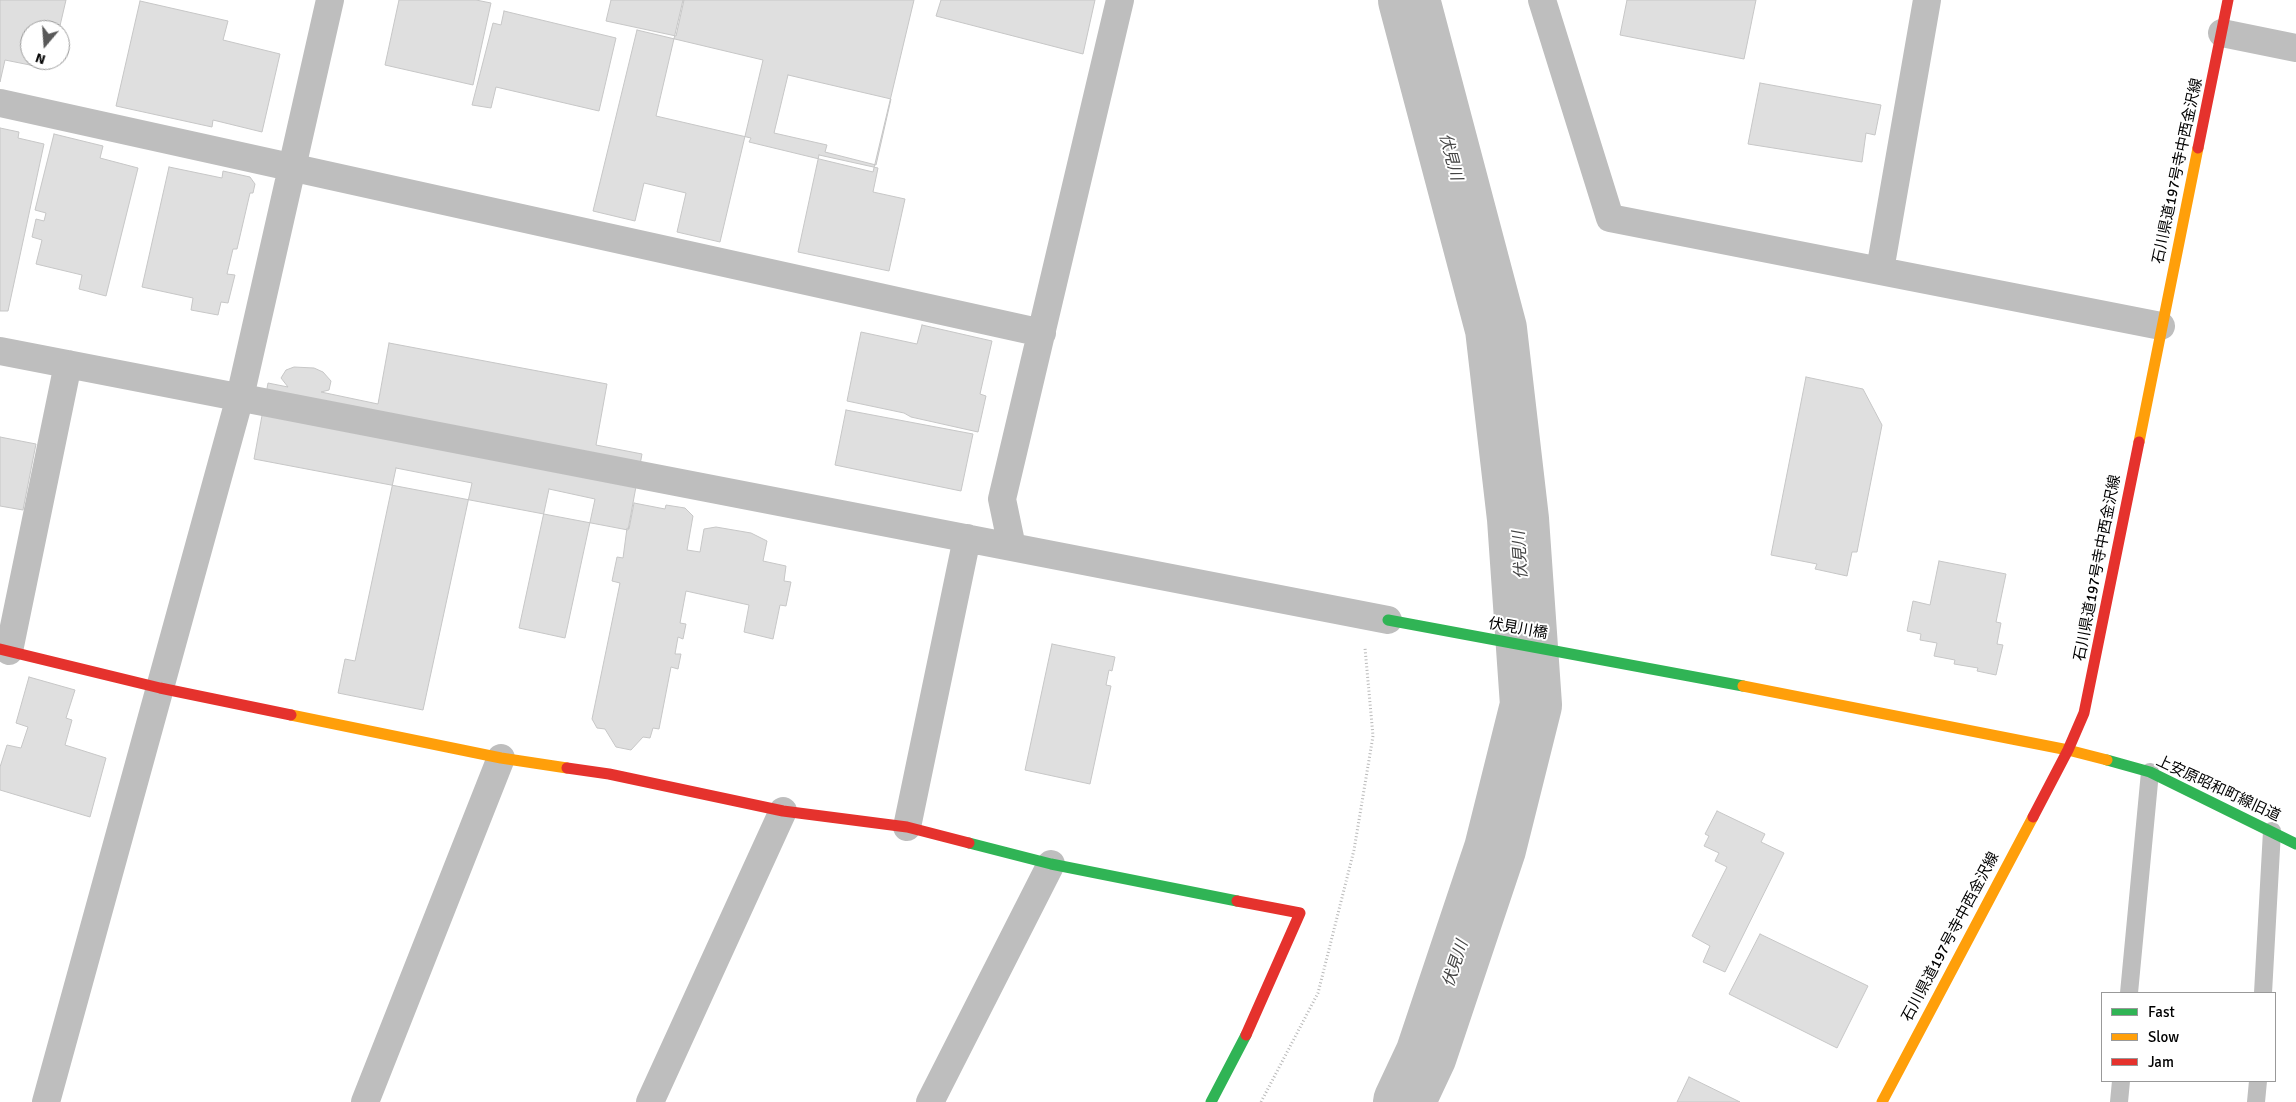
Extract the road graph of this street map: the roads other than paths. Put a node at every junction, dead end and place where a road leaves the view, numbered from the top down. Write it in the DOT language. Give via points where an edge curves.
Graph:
graph roads {
  1 [pos="330,0"];
  2 [pos="1120,0"];
  3 [pos="1542,0"];
  4 [pos="1927,0"];
  5 [pos="2228,0"];
  6 [pos="2222,32"];
  7 [pos="2296,48"];
  8 [pos="0,103"];
  9 [pos="292,167"];
  10 [pos="1880,270"];
  11 [pos="2161,326"];
  12 [pos="1042,333"];
  13 [pos="0,350"];
  14 [pos="68,364"];
  15 [pos="240,397"];
  16 [pos="968,538"];
  17 [pos="1012,547"];
  18 [pos="1375,617"];
  19 [pos="5,650"];
  20 [pos="160,688"];
  21 [pos="2068,750"];
  22 [pos="501,758"];
  23 [pos="2150,772"];
  24 [pos="783,811"];
  25 [pos="907,828"];
  26 [pos="2272,831"];
  27 [pos="2296,844"];
  28 [pos="1052,864"];
  29 [pos="2129,992"];
  30 [pos="2263,992"];
  31 [pos="2121,1082"];
  32 [pos="2258,1082"];
  33 [pos="46,1102"];
  34 [pos="365,1102"];
  35 [pos="650,1102"];
  36 [pos="930,1102"];
  37 [pos="1211,1102"];
  38 [pos="1882,1102"];
  39 [pos="2119,1102"];
  40 [pos="2256,1102"];
  1 -- 9 [label="street"];
  2 -- 12 [label="street"];
  3 -- 10 [label="street" via="1610,218"];
  4 -- 10 [label="street"];
  5 -- 6 [label="street, 石川県道197号寺中西金沢線"];
  6 -- 7 [label="street"];
  6 -- 11 [label="street, 石川県道197号寺中西金沢線"];
  8 -- 9 [label="street"];
  9 -- 12 [label="street"];
  9 -- 15 [label="street"];
  10 -- 11 [label="street"];
  11 -- 21 [label="street, 石川県道197号寺中西金沢線" via="2084,713"];
  12 -- 17 [label="street" via="1002,499"];
  13 -- 14 [label="street"];
  14 -- 15 [label="street"];
  14 -- 19 [label="street"];
  15 -- 16 [label="street"];
  15 -- 20 [label="street"];
  16 -- 17 [label="street"];
  16 -- 25 [label="street"];
  17 -- 18 [label="street"];
  18 -- 21 [label="street, 伏見川橋"];
  19 -- 20 [label="street"];
  20 -- 22 [label="street"];
  20 -- 33 [label="street"];
  21 -- 23 [label="street, 上安原昭和町線旧道"];
  21 -- 38 [label="street, 石川県道197号寺中西金沢線"];
  22 -- 24 [label="street" via="609,774"];
  22 -- 34 [label="street"];
  23 -- 26 [label="street, 上安原昭和町線旧道"];
  23 -- 29 [label="lane"];
  24 -- 25 [label="street"];
  24 -- 35 [label="street"];
  25 -- 28 [label="street"];
  26 -- 27 [label="street, 上安原昭和町線旧道"];
  26 -- 30 [label="lane"];
  28 -- 36 [label="street"];
  28 -- 37 [label="street" via="1300,913 1256,1016"];
  31 -- 39 [label="lane"];
  32 -- 40 [label="lane"];
}
